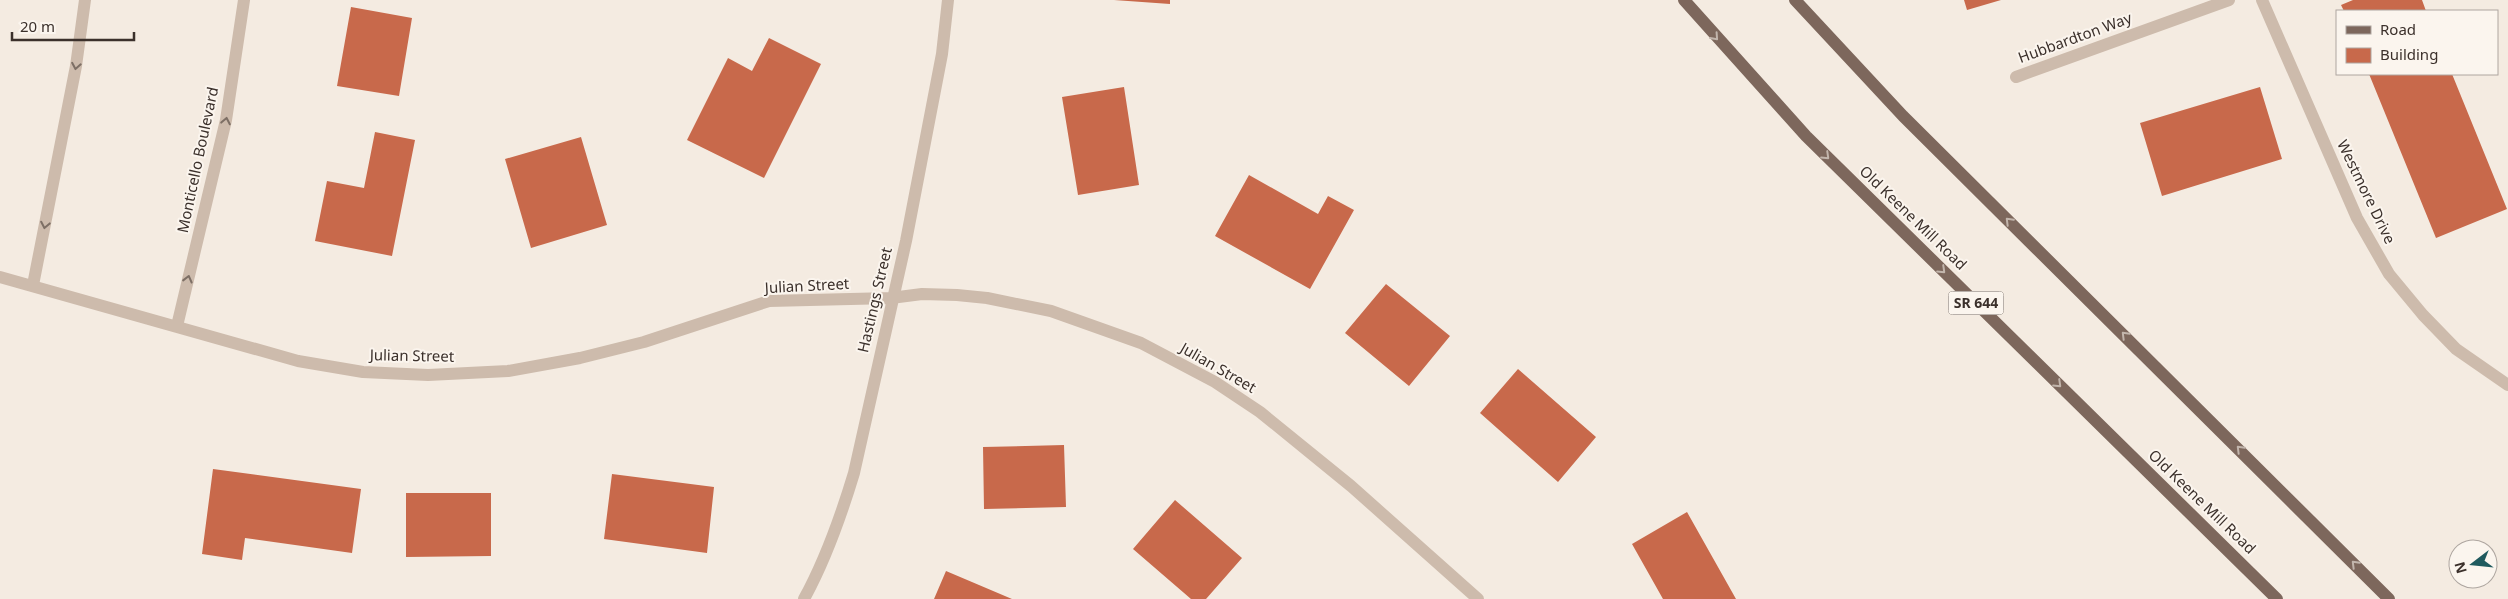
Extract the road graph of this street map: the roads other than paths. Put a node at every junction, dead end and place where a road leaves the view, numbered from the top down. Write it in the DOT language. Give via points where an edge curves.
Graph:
graph roads {
  1 [pos="86,0"];
  2 [pos="244,0"];
  3 [pos="948,0"];
  4 [pos="1684,0"];
  5 [pos="1795,0"];
  6 [pos="2229,0"];
  7 [pos="2262,0"];
  8 [pos="2016,77"];
  9 [pos="0,278"];
  10 [pos="33,286"];
  11 [pos="891,298"];
  12 [pos="177,326"];
  13 [pos="2508,385"];
  14 [pos="804,599"];
  15 [pos="1478,599"];
  16 [pos="2278,599"];
  17 [pos="2389,599"];
  1 -- 10 [label="street, one-way"];
  12 -- 2 [label="street, Monticello Boulevard, one-way" via="226,120"];
  3 -- 11 [label="street, Hastings Street" via="942,54 906,241"];
  4 -- 16 [label="main road, Old Keene Mill Road / SR 644, one-way" via="1806,136"];
  17 -- 5 [label="main road, one-way" via="1904,116"];
  6 -- 8 [label="street, Hubbardton Way"];
  7 -- 13 [label="street, Westmore Drive" via="2357,218 2389,274 2422,315 2456,348"];
  9 -- 10 [label="street, Julian Street"];
  10 -- 12 [label="street, Julian Street"];
  11 -- 12 [label="street, Julian Street" via="769,302 644,342 580,358 508,371 428,376 363,372 298,361"];
  11 -- 14 [label="street, Hastings Street" via="844,508 817,576"];
  11 -- 15 [label="street, Julian Street" via="922,294 988,298 1051,311 1141,343 1215,382 1260,412 1351,486"];
}
